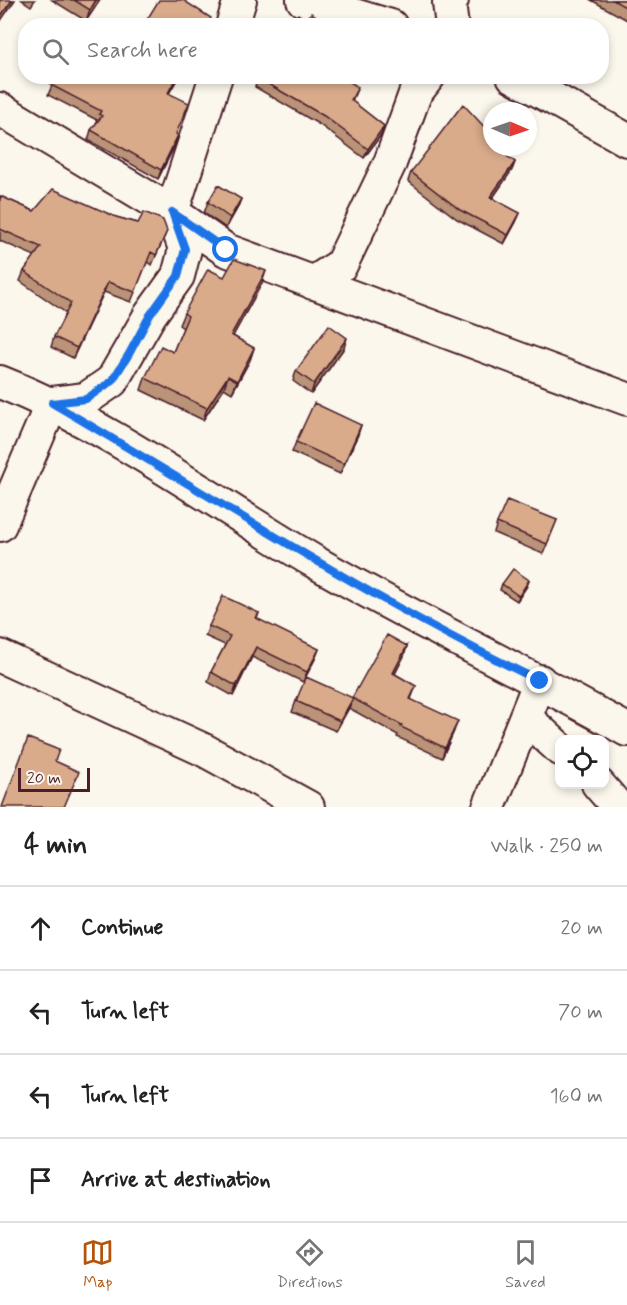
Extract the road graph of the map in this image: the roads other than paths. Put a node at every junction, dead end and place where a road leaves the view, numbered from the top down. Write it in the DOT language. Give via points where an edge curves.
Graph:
graph roads {
  1 [pos="240,0"];
  2 [pos="303,0"];
  3 [pos="452,0"];
  4 [pos="234,18"];
  5 [pos="364,18"];
  6 [pos="451,18"];
  7 [pos="213,84"];
  8 [pos="423,84"];
  9 [pos="527,84"];
  10 [pos="0,109"];
  11 [pos="627,140"];
  12 [pos="172,212"];
  13 [pos="313,283"];
  14 [pos="0,382"];
  15 [pos="627,399"];
  16 [pos="52,403"];
  17 [pos="0,525"];
  18 [pos="0,656"];
  19 [pos="540,681"];
  20 [pos="525,718"];
  21 [pos="627,730"];
  22 [pos="555,745"];
  23 [pos="602,789"];
  24 [pos="308,807"];
  25 [pos="489,807"];
  26 [pos="618,807"];
  1 -- 4 [label="street"];
  2 -- 5 [label="street"];
  3 -- 6 [label="street"];
  7 -- 12 [label="street"];
  8 -- 13 [label="street" via="341,265"];
  9 -- 11 [label="street"];
  10 -- 12 [label="street"];
  12 -- 13 [label="street" via="226,250"];
  12 -- 16 [label="street" via="185,249 178,276 129,354 112,381 86,399"];
  13 -- 15 [label="street"];
  14 -- 16 [label="street"];
  16 -- 17 [label="street"];
  16 -- 19 [label="street" via="189,482 314,561"];
  18 -- 24 [label="street" via="204,750"];
  19 -- 20 [label="street"];
  19 -- 21 [label="street"];
  20 -- 22 [label="street"];
  20 -- 25 [label="street"];
  23 -- 26 [label="street"];
}
